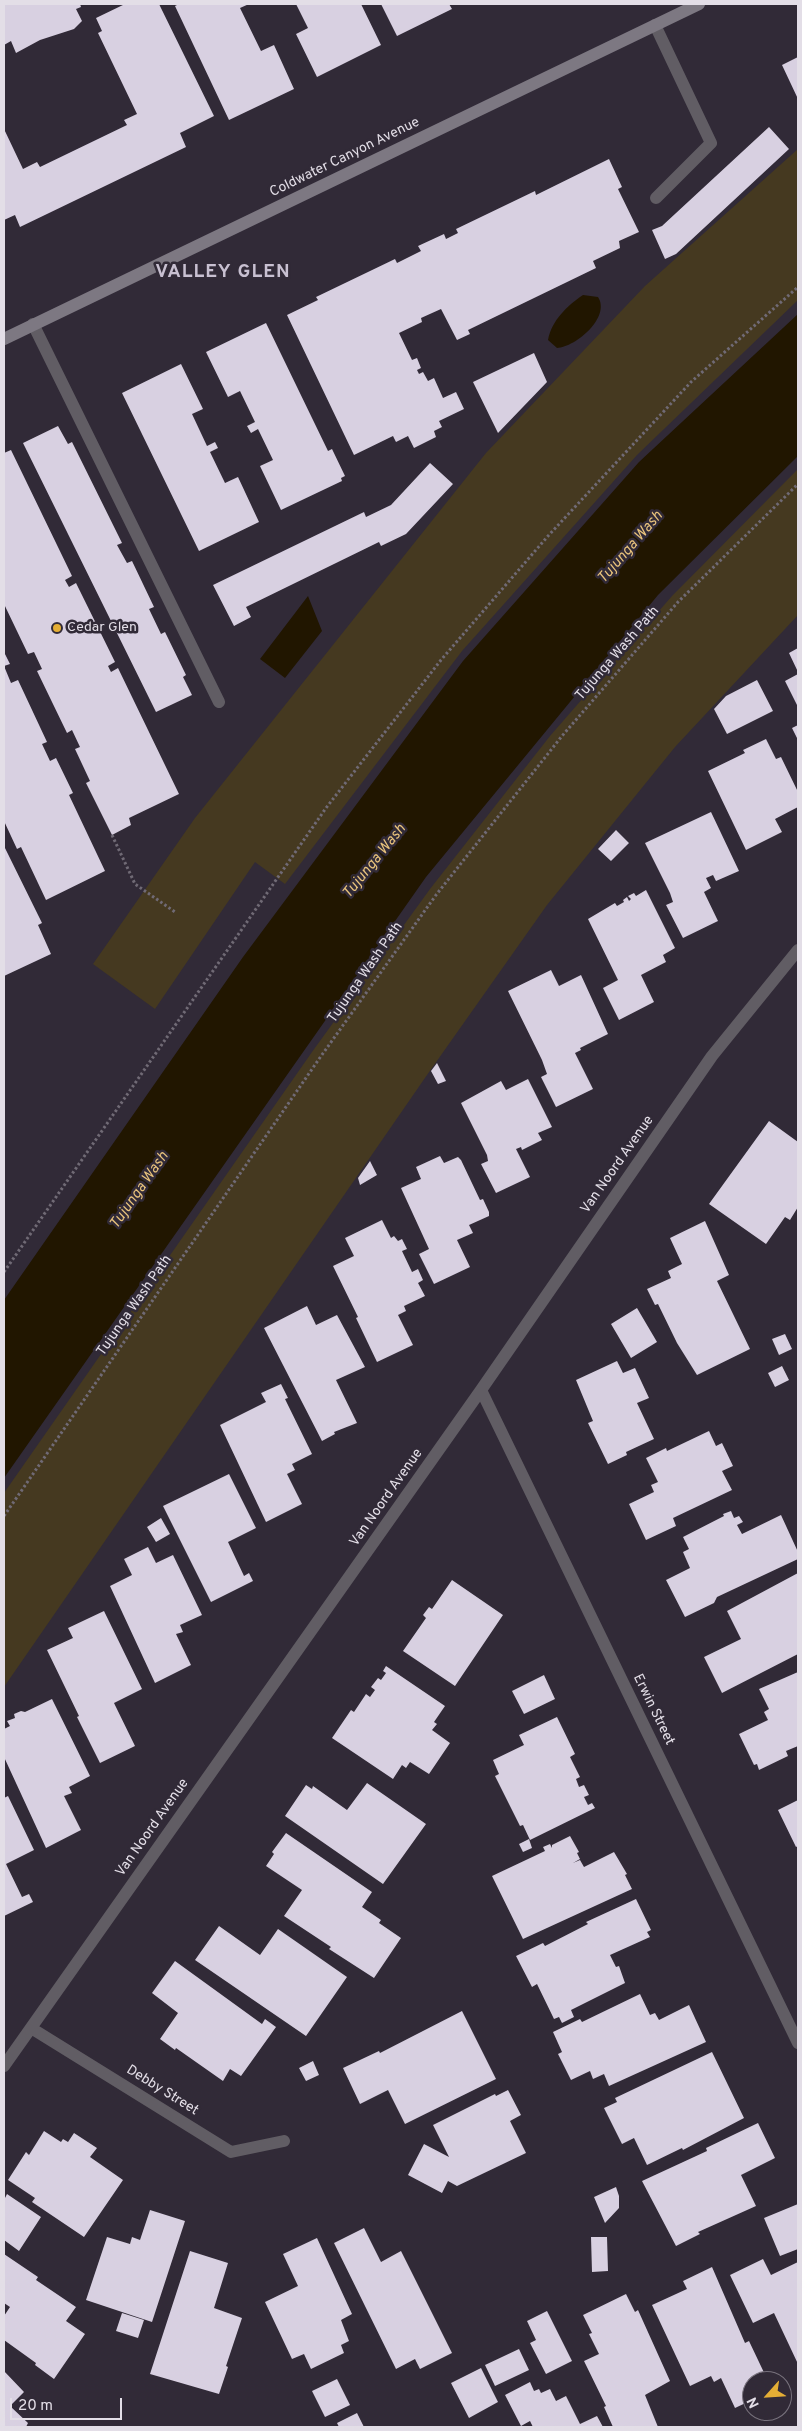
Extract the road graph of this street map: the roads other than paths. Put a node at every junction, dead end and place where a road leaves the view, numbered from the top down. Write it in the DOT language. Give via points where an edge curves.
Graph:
graph roads {
  1 [pos="699,4"];
  2 [pos="656,25"];
  3 [pos="656,198"];
  4 [pos="33,324"];
  5 [pos="4,339"];
  6 [pos="219,702"];
  7 [pos="798,950"];
  8 [pos="481,1390"];
  9 [pos="30,2028"];
  10 [pos="798,2043"];
  11 [pos="4,2066"];
  12 [pos="284,2141"];
  1 -- 2 [label="main road, Coldwater Canyon Avenue"];
  2 -- 3 [label="street" via="711,143"];
  2 -- 4 [label="main road, Coldwater Canyon Avenue"];
  4 -- 5 [label="main road, Coldwater Canyon Avenue"];
  4 -- 6 [label="street"];
  7 -- 8 [label="street, Van Noord Avenue" via="712,1056"];
  8 -- 9 [label="street, Van Noord Avenue"];
  8 -- 10 [label="street, Erwin Street"];
  9 -- 11 [label="street, Van Noord Avenue"];
  9 -- 12 [label="street, Debby Street" via="231,2152"];
}
